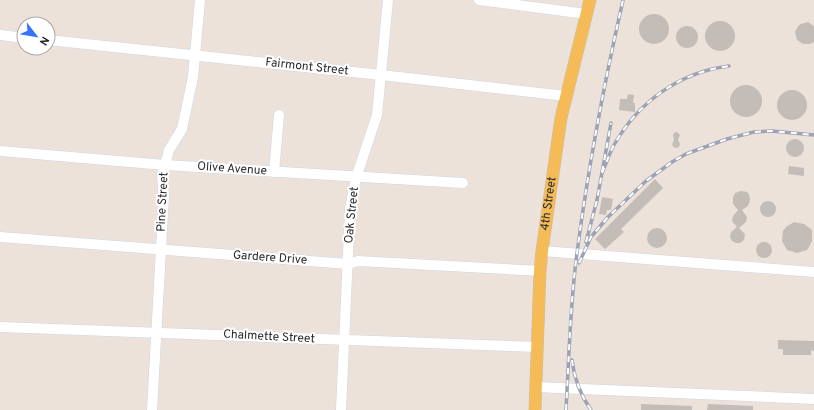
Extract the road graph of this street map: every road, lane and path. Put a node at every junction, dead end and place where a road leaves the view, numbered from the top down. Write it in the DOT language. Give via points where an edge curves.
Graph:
graph roads {
  1 [pos="200,0"];
  2 [pos="388,0"];
  3 [pos="479,0"];
  4 [pos="485,0"];
  5 [pos="590,0"];
  6 [pos="586,14"];
  7 [pos="0,35"];
  8 [pos="16,37"];
  9 [pos="56,41"];
  10 [pos="194,56"];
  11 [pos="380,75"];
  12 [pos="566,96"];
  13 [pos="279,115"];
  14 [pos="0,151"];
  15 [pos="165,165"];
  16 [pos="274,172"];
  17 [pos="356,178"];
  18 [pos="463,184"];
  19 [pos="0,237"];
  20 [pos="160,250"];
  21 [pos="542,250"];
  22 [pos="348,264"];
  23 [pos="540,271"];
  24 [pos="814,272"];
  25 [pos="0,327"];
  26 [pos="155,332"];
  27 [pos="344,341"];
  28 [pos="538,347"];
  29 [pos="535,387"];
  30 [pos="814,399"];
  31 [pos="152,410"];
  32 [pos="341,410"];
  33 [pos="536,410"];
  1 -- 10 [label="street, Pine Street"];
  2 -- 11 [label="street, Oak Street"];
  3 -- 4 [label="street"];
  4 -- 6 [label="street"];
  5 -- 6 [label="main road, 4th Street"];
  6 -- 12 [label="main road, 4th Street"];
  7 -- 8 [label="street"];
  9 -- 10 [label="street, Fairmont Street"];
  10 -- 11 [label="street, Fairmont Street"];
  10 -- 15 [label="street, Pine Street" via="193,77 182,129 169,150"];
  11 -- 12 [label="street, Fairmont Street"];
  11 -- 17 [label="street, Oak Street" via="377,115"];
  12 -- 21 [label="main road, 4th Street"];
  13 -- 16 [label="street"];
  14 -- 15 [label="street, Olive Avenue"];
  15 -- 16 [label="street, Olive Avenue"];
  15 -- 20 [label="street, Pine Street" via="162,176 164,196"];
  16 -- 17 [label="street, Olive Avenue"];
  17 -- 18 [label="street, Olive Avenue"];
  17 -- 22 [label="street, Oak Street" via="350,210"];
  19 -- 20 [label="street, Gardere Drive"];
  20 -- 22 [label="street, Gardere Drive"];
  20 -- 26 [label="street, Pine Street"];
  21 -- 23 [label="main road, 4th Street"];
  21 -- 24 [label="street"];
  22 -- 23 [label="street, Gardere Drive" via="358,261"];
  22 -- 27 [label="street, Oak Street"];
  23 -- 28 [label="main road, 4th Street"];
  25 -- 26 [label="street, Chalmette Street"];
  26 -- 27 [label="street, Chalmette Street"];
  26 -- 31 [label="street, Pine Street"];
  27 -- 28 [label="street, Chalmette Street"];
  27 -- 32 [label="street, Oak Street"];
  28 -- 29 [label="main road, 4th Street"];
  29 -- 30 [label="street"];
  29 -- 33 [label="main road, 4th Street"];
}
